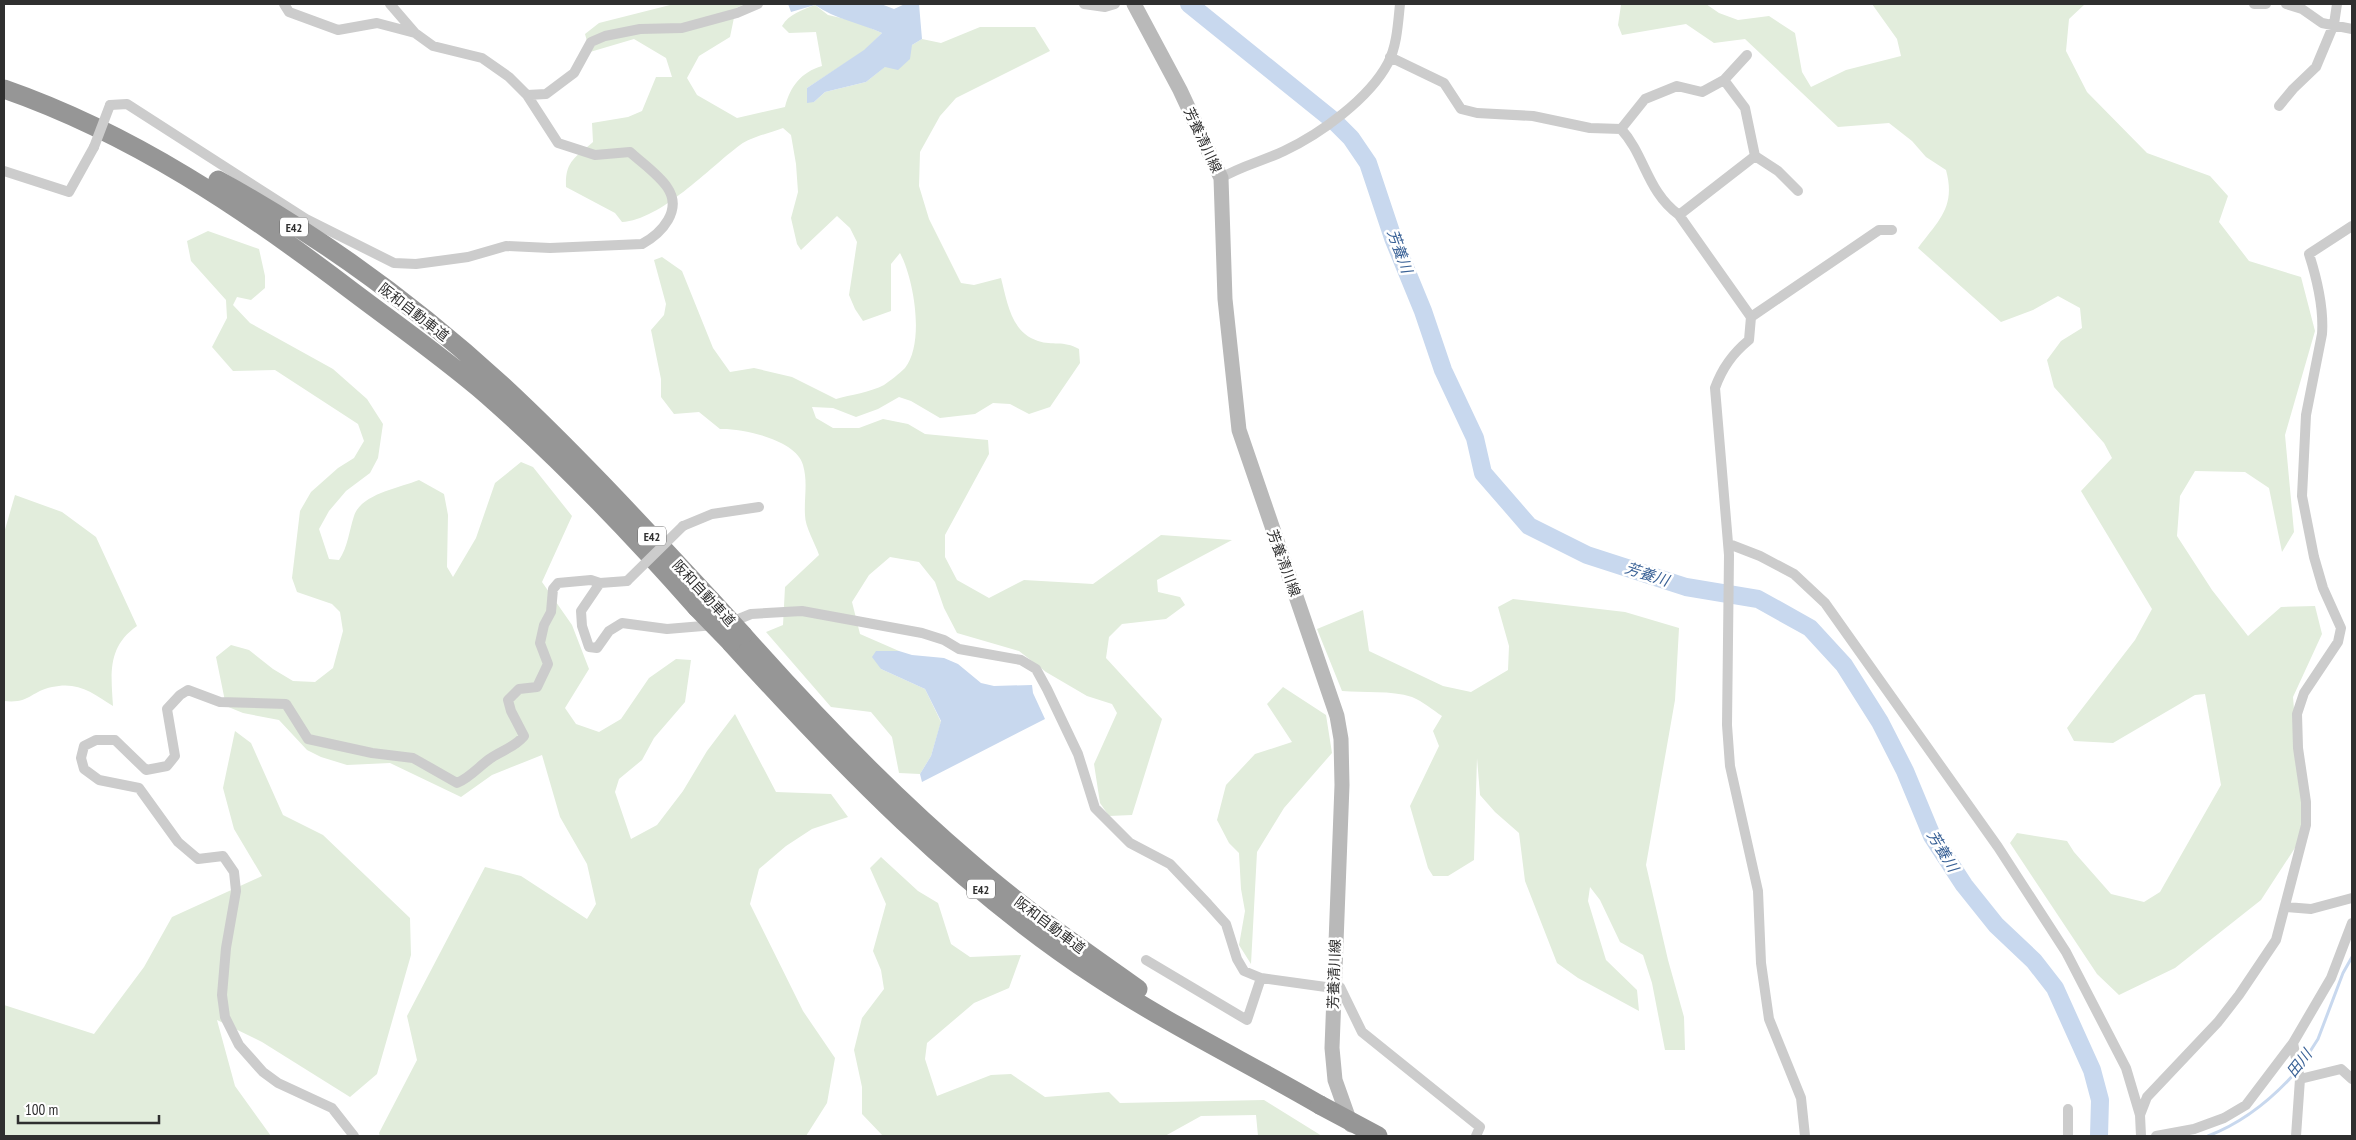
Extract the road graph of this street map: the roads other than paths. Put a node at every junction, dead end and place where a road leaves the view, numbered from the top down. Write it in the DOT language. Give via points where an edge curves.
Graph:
graph roads {
  1 [pos="284,4"];
  2 [pos="390,4"];
  3 [pos="758,4"];
  4 [pos="1084,4"];
  5 [pos="1115,4"];
  6 [pos="1134,4"];
  7 [pos="1400,4"];
  8 [pos="2254,4"];
  9 [pos="2266,4"];
  10 [pos="2286,4"];
  11 [pos="2337,4"];
  12 [pos="2334,24"];
  13 [pos="2352,29"];
  14 [pos="415,33"];
  15 [pos="1747,55"];
  16 [pos="1390,57"];
  17 [pos="1724,80"];
  18 [pos="4,89"];
  19 [pos="527,95"];
  20 [pos="2279,106"];
  21 [pos="61,111"];
  22 [pos="1621,129"];
  23 [pos="1755,156"];
  24 [pos="4,171"];
  25 [pos="1221,178"];
  26 [pos="1798,191"];
  27 [pos="1679,215"];
  28 [pos="2352,226"];
  29 [pos="1892,230"];
  30 [pos="1751,317"];
  31 [pos="586,478"];
  32 [pos="759,507"];
  33 [pos="1729,544"];
  34 [pos="600,583"];
  35 [pos="2352,898"];
  36 [pos="2286,907"];
  37 [pos="2352,923"];
  38 [pos="1146,960"];
  39 [pos="1261,978"];
  40 [pos="1333,988"];
  41 [pos="2294,1048"];
  42 [pos="2300,1079"];
  43 [pos="2352,1079"];
  44 [pos="2068,1109"];
  45 [pos="2140,1115"];
  46 [pos="354,1136"];
  47 [pos="1359,1136"];
  48 [pos="1378,1136"];
  49 [pos="1476,1136"];
  50 [pos="1805,1136"];
  51 [pos="2068,1136"];
  52 [pos="2141,1136"];
  53 [pos="2156,1136"];
  54 [pos="2296,1136"];
  1 -- 14 [label="street" via="289,12 338,30 377,22"];
  2 -- 14 [label="street"];
  3 -- 19 [label="street" via="682,28 640,29 605,36 591,42 574,73 546,94"];
  4 -- 5 [label="street" via="1105,7"];
  6 -- 25 [label="main road, 芳養清川線" via="1180,90"];
  7 -- 16 [label="street"];
  8 -- 9 [label="street"];
  10 -- 12 [label="street" via="2302,9 2322,22"];
  11 -- 12 [label="street"];
  12 -- 13 [label="street"];
  12 -- 20 [label="street" via="2316,67"];
  14 -- 19 [label="street" via="433,46 482,58"];
  15 -- 17 [label="street"];
  16 -- 22 [label="street" via="1444,82 1461,109 1533,116 1590,128"];
  16 -- 25 [label="street" via="1373,86 1316,133 1284,151"];
  17 -- 22 [label="street" via="1702,92 1677,86 1645,99"];
  17 -- 23 [label="street" via="1745,108"];
  18 -- 21 [label="highway, 阪和自動車道 / E42"];
  19 -- 24 [label="street, bridge" via="558,143 595,155 630,152 666,186 672,197 670,215 656,236 642,244 550,248 506,246 459,258 416,264 394,263 306,219 127,104 110,105 94,147 69,192"];
  21 -- 31 [label="highway, 阪和自動車道 / E42" via="146,152 233,204 316,263 476,386"];
  21 -- 31 [label="highway, 阪和自動車道 / E42" via="156,149 206,174 332,252 398,299 502,385"];
  22 -- 27 [label="street" via="1630,140 1650,183"];
  23 -- 26 [label="street" via="1778,171"];
  23 -- 27 [label="street"];
  25 -- 40 [label="main road, 芳養清川線" via="1225,299 1239,430 1325,679 1341,739"];
  27 -- 30 [label="street"];
  28 -- 36 [label="street" via="2309,254 2323,321 2306,415 2302,496 2320,580 2341,628 2338,642 2304,693 2297,714 2306,825"];
  29 -- 30 [label="street" via="1879,230"];
  30 -- 33 [label="street" via="1749,340 1721,370 1715,388"];
  31 -- 48 [label="highway, 阪和自動車道 / E42, bridge" via="737,639 854,773 942,856 1011,914 1102,980"];
  32 -- 34 [label="street, bridge" via="712,514 683,526 627,581"];
  33 -- 45 [label="street" via="1794,574 1826,603 1998,847 2066,952 2126,1068"];
  33 -- 50 [label="street" via="1726,726 1730,766 1758,890 1761,963 1770,1020 1801,1098"];
  34 -- 39 [label="street" via="581,611 589,647 597,648 609,631 622,623 681,629 731,623 751,614 802,611 922,633 959,649 1020,660 1036,669 1078,754 1095,808 1130,842 1170,864 1226,924 1244,971"];
  34 -- 46 [label="street" via="590,580 558,583 553,589 551,612 540,643 548,664 544,674 537,687 519,689 508,700 524,736 517,744 489,759 469,778 457,783 413,758 308,739 286,704 220,702 188,690 167,709 175,756 167,766 146,770 115,740 96,740 84,746 81,758 84,769 99,780 139,788 178,842 198,859 223,856 226,860 234,872 236,890 226,948 225,1017 239,1045 263,1072 278,1083 332,1108"];
  35 -- 36 [label="street" via="2311,909"];
  36 -- 45 [label="street" via="2276,940 2260,965 2218,1022 2147,1097"];
  37 -- 41 [label="street" via="2331,978"];
  38 -- 39 [label="street" via="1247,1020"];
  39 -- 40 [label="street"];
  40 -- 47 [label="main road, 芳養清川線" via="1335,1080 1343,1107"];
  40 -- 49 [label="street" via="1340,987 1362,1032 1480,1127"];
  41 -- 42 [label="street"];
  41 -- 53 [label="street" via="2246,1105 2224,1118 2194,1129"];
  42 -- 43 [label="street" via="2341,1069"];
  42 -- 54 [label="street"];
  44 -- 51 [label="street"];
  45 -- 52 [label="street"];
}
